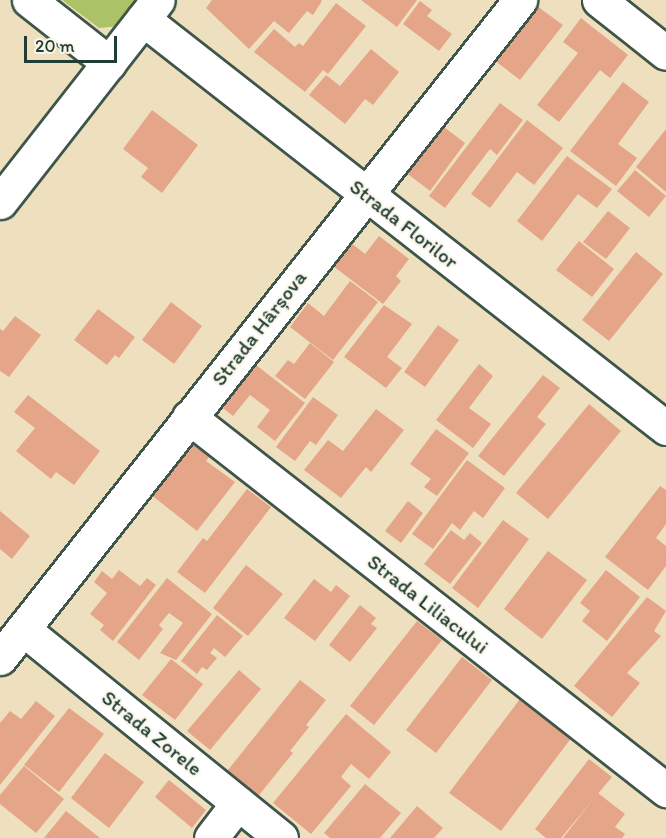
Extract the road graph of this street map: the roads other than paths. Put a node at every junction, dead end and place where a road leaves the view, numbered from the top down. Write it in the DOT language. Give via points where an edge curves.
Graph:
graph roads {
  1 [pos="29,0"];
  2 [pos="520,0"];
  3 [pos="599,0"];
  4 [pos="151,10"];
  5 [pos="666,53"];
  6 [pos="109,63"];
  7 [pos="365,194"];
  8 [pos="0,202"];
  9 [pos="189,417"];
  10 [pos="666,428"];
  11 [pos="23,629"];
  12 [pos="0,658"];
  13 [pos="666,790"];
  14 [pos="238,803"];
  15 [pos="211,838"];
  16 [pos="281,838"];
  1 -- 6 [label="street"];
  2 -- 7 [label="street, Strada Hârșova"];
  3 -- 5 [label="street"];
  4 -- 6 [label="street"];
  4 -- 7 [label="street, Strada Florilor"];
  6 -- 8 [label="street"];
  7 -- 9 [label="street, Strada Hârșova"];
  7 -- 10 [label="street, Strada Florilor"];
  9 -- 11 [label="street, Strada Hârșova"];
  9 -- 13 [label="street, Strada Liliacului"];
  11 -- 12 [label="street, Strada Hârșova"];
  11 -- 14 [label="street, Strada Zorele"];
  14 -- 15 [label="street"];
  14 -- 16 [label="street, Strada Zorele"];
}
